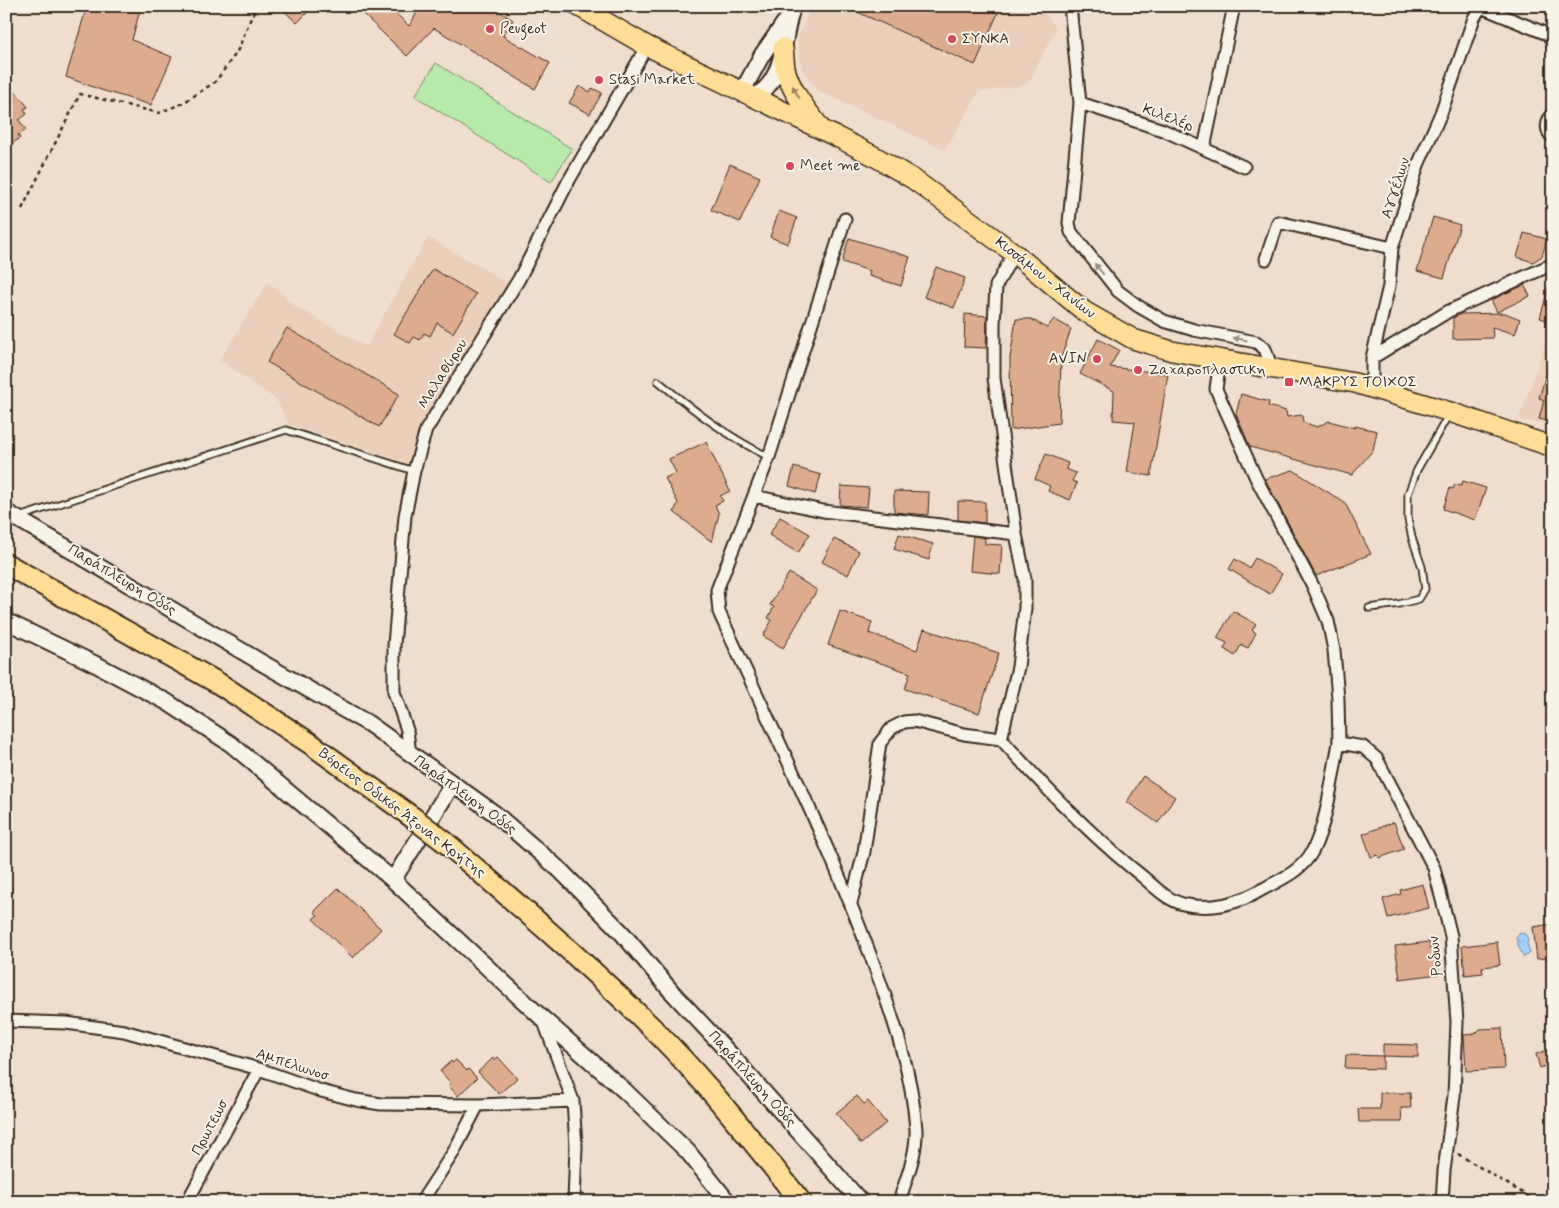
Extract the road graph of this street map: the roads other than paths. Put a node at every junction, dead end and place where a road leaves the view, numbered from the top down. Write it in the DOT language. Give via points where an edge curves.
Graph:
graph roads {
  1 [pos="578,6"];
  2 [pos="1070,6"];
  3 [pos="1234,6"];
  4 [pos="1481,6"];
  5 [pos="790,13"];
  6 [pos="1553,41"];
  7 [pos="647,46"];
  8 [pos="776,46"];
  9 [pos="748,95"];
  10 [pos="1080,103"];
  11 [pos="1553,113"];
  12 [pos="822,129"];
  13 [pos="1553,137"];
  14 [pos="1204,148"];
  15 [pos="1244,166"];
  16 [pos="845,219"];
  17 [pos="1392,248"];
  18 [pos="1014,253"];
  19 [pos="1266,259"];
  20 [pos="1553,264"];
  21 [pos="1372,358"];
  22 [pos="1220,360"];
  23 [pos="1272,369"];
  24 [pos="658,381"];
  25 [pos="1372,387"];
  26 [pos="1450,412"];
  27 [pos="1553,447"];
  28 [pos="769,457"];
  29 [pos="414,471"];
  30 [pos="754,496"];
  31 [pos="12,515"];
  32 [pos="1016,534"];
  33 [pos="6,564"];
  34 [pos="1369,608"];
  35 [pos="6,620"];
  36 [pos="1001,739"];
  37 [pos="1342,743"];
  38 [pos="410,755"];
  39 [pos="452,785"];
  40 [pos="393,880"];
  41 [pos="851,903"];
  42 [pos="542,1018"];
  43 [pos="6,1021"];
  44 [pos="259,1069"];
  45 [pos="573,1101"];
  46 [pos="478,1104"];
  47 [pos="187,1202"];
  48 [pos="421,1202"];
  49 [pos="574,1202"];
  50 [pos="728,1202"];
  51 [pos="801,1202"];
  52 [pos="861,1202"];
  53 [pos="898,1202"];
  54 [pos="1442,1202"];
  1 -- 7 [label="main road, Κισσάμου - Χανίων"];
  2 -- 10 [label="street"];
  3 -- 14 [label="street"];
  4 -- 6 [label="street" via="1546,34"];
  4 -- 17 [label="street, Αγγέλων" via="1441,114 1418,165"];
  5 -- 8 [label="street"];
  7 -- 9 [label="main road, Κισσάμου - Χανίων"];
  7 -- 29 [label="street, Μαλαθύρου" via="568,182 519,279 426,430"];
  8 -- 9 [label="street" via="762,55"];
  8 -- 9 [label="street" via="773,78 766,88"];
  12 -- 8 [label="main road, one-way" via="792,85"];
  9 -- 12 [label="main road, Κισσάμου - Χανίων"];
  10 -- 14 [label="street, Κιλελέρ" via="1162,130"];
  23 -- 10 [label="street, one-way" via="1265,349 1256,342 1164,321 1138,306 1118,291 1071,232 1069,223"];
  11 -- 13 [label="street" via="1548,124 1548,132"];
  12 -- 18 [label="main road, Κισσάμου - Χανίων" via="912,179"];
  14 -- 15 [label="street, Κιλελέρ"];
  16 -- 28 [label="street"];
  17 -- 19 [label="street" via="1278,222"];
  17 -- 21 [label="street, Αγγέλων" via="1389,286"];
  18 -- 22 [label="main road, Κισσάμου - Χανίων" via="1084,311 1133,339 1172,352"];
  18 -- 32 [label="street" via="996,286 994,378"];
  20 -- 21 [label="street" via="1449,311"];
  21 -- 25 [label="street, Αγγέλων"];
  22 -- 23 [label="main road, Κισσάμου - Χανίων"];
  22 -- 37 [label="street" via="1216,389 1256,478 1328,621 1334,650"];
  23 -- 25 [label="main road, Κισσάμου - Χανίων"];
  24 -- 28 [label="lane" via="700,415 744,445"];
  25 -- 26 [label="main road, Κισσάμου - Χανίων"];
  26 -- 27 [label="main road, Κισσάμου - Χανίων"];
  26 -- 34 [label="lane" via="1416,470 1408,494 1408,519 1425,589 1419,599"];
  28 -- 30 [label="street"];
  29 -- 31 [label="lane" via="286,430"];
  29 -- 38 [label="street, Μαλαθύρου" via="405,516 394,645 394,692 407,730"];
  30 -- 32 [label="street" via="823,511"];
  30 -- 41 [label="street" via="717,590 719,612"];
  31 -- 38 [label="street, Παράπλευρη Οδός" via="369,724"];
  32 -- 36 [label="street" via="1025,579 1025,608 1018,667"];
  33 -- 51 [label="highway, Βόρειος Οδικός Άξονας Κρήτης, bridge" via="218,683 311,744 445,842 545,927 649,1024 718,1100"];
  35 -- 40 [label="street" via="167,702 231,744"];
  36 -- 37 [label="street" via="1083,823 1172,900 1185,905 1212,907 1258,893 1300,868 1320,832"];
  36 -- 41 [label="street" via="964,734 914,721 892,728 880,743 864,852"];
  37 -- 54 [label="street, Ροδων" via="1363,747 1377,759 1434,868 1451,936 1457,1022 1454,1096"];
  38 -- 39 [label="street, Παράπλευρη Οδός"];
  39 -- 40 [label="street"];
  39 -- 52 [label="street, Παράπλευρη Οδός" via="494,813 622,933"];
  40 -- 42 [label="street"];
  41 -- 53 [label="street" via="891,1014 909,1081 916,1130 912,1166"];
  42 -- 45 [label="street"];
  42 -- 50 [label="street" via="688,1152"];
  43 -- 44 [label="street, Αμπελωνοσ" via="66,1023 124,1031"];
  44 -- 46 [label="street, Αμπελωνοσ" via="321,1091 381,1104"];
  44 -- 47 [label="street, Πρωτεωσ"];
  45 -- 46 [label="street, Αμπελωνοσ"];
  45 -- 49 [label="street" via="576,1146"];
  46 -- 48 [label="street" via="453,1153"];
}
